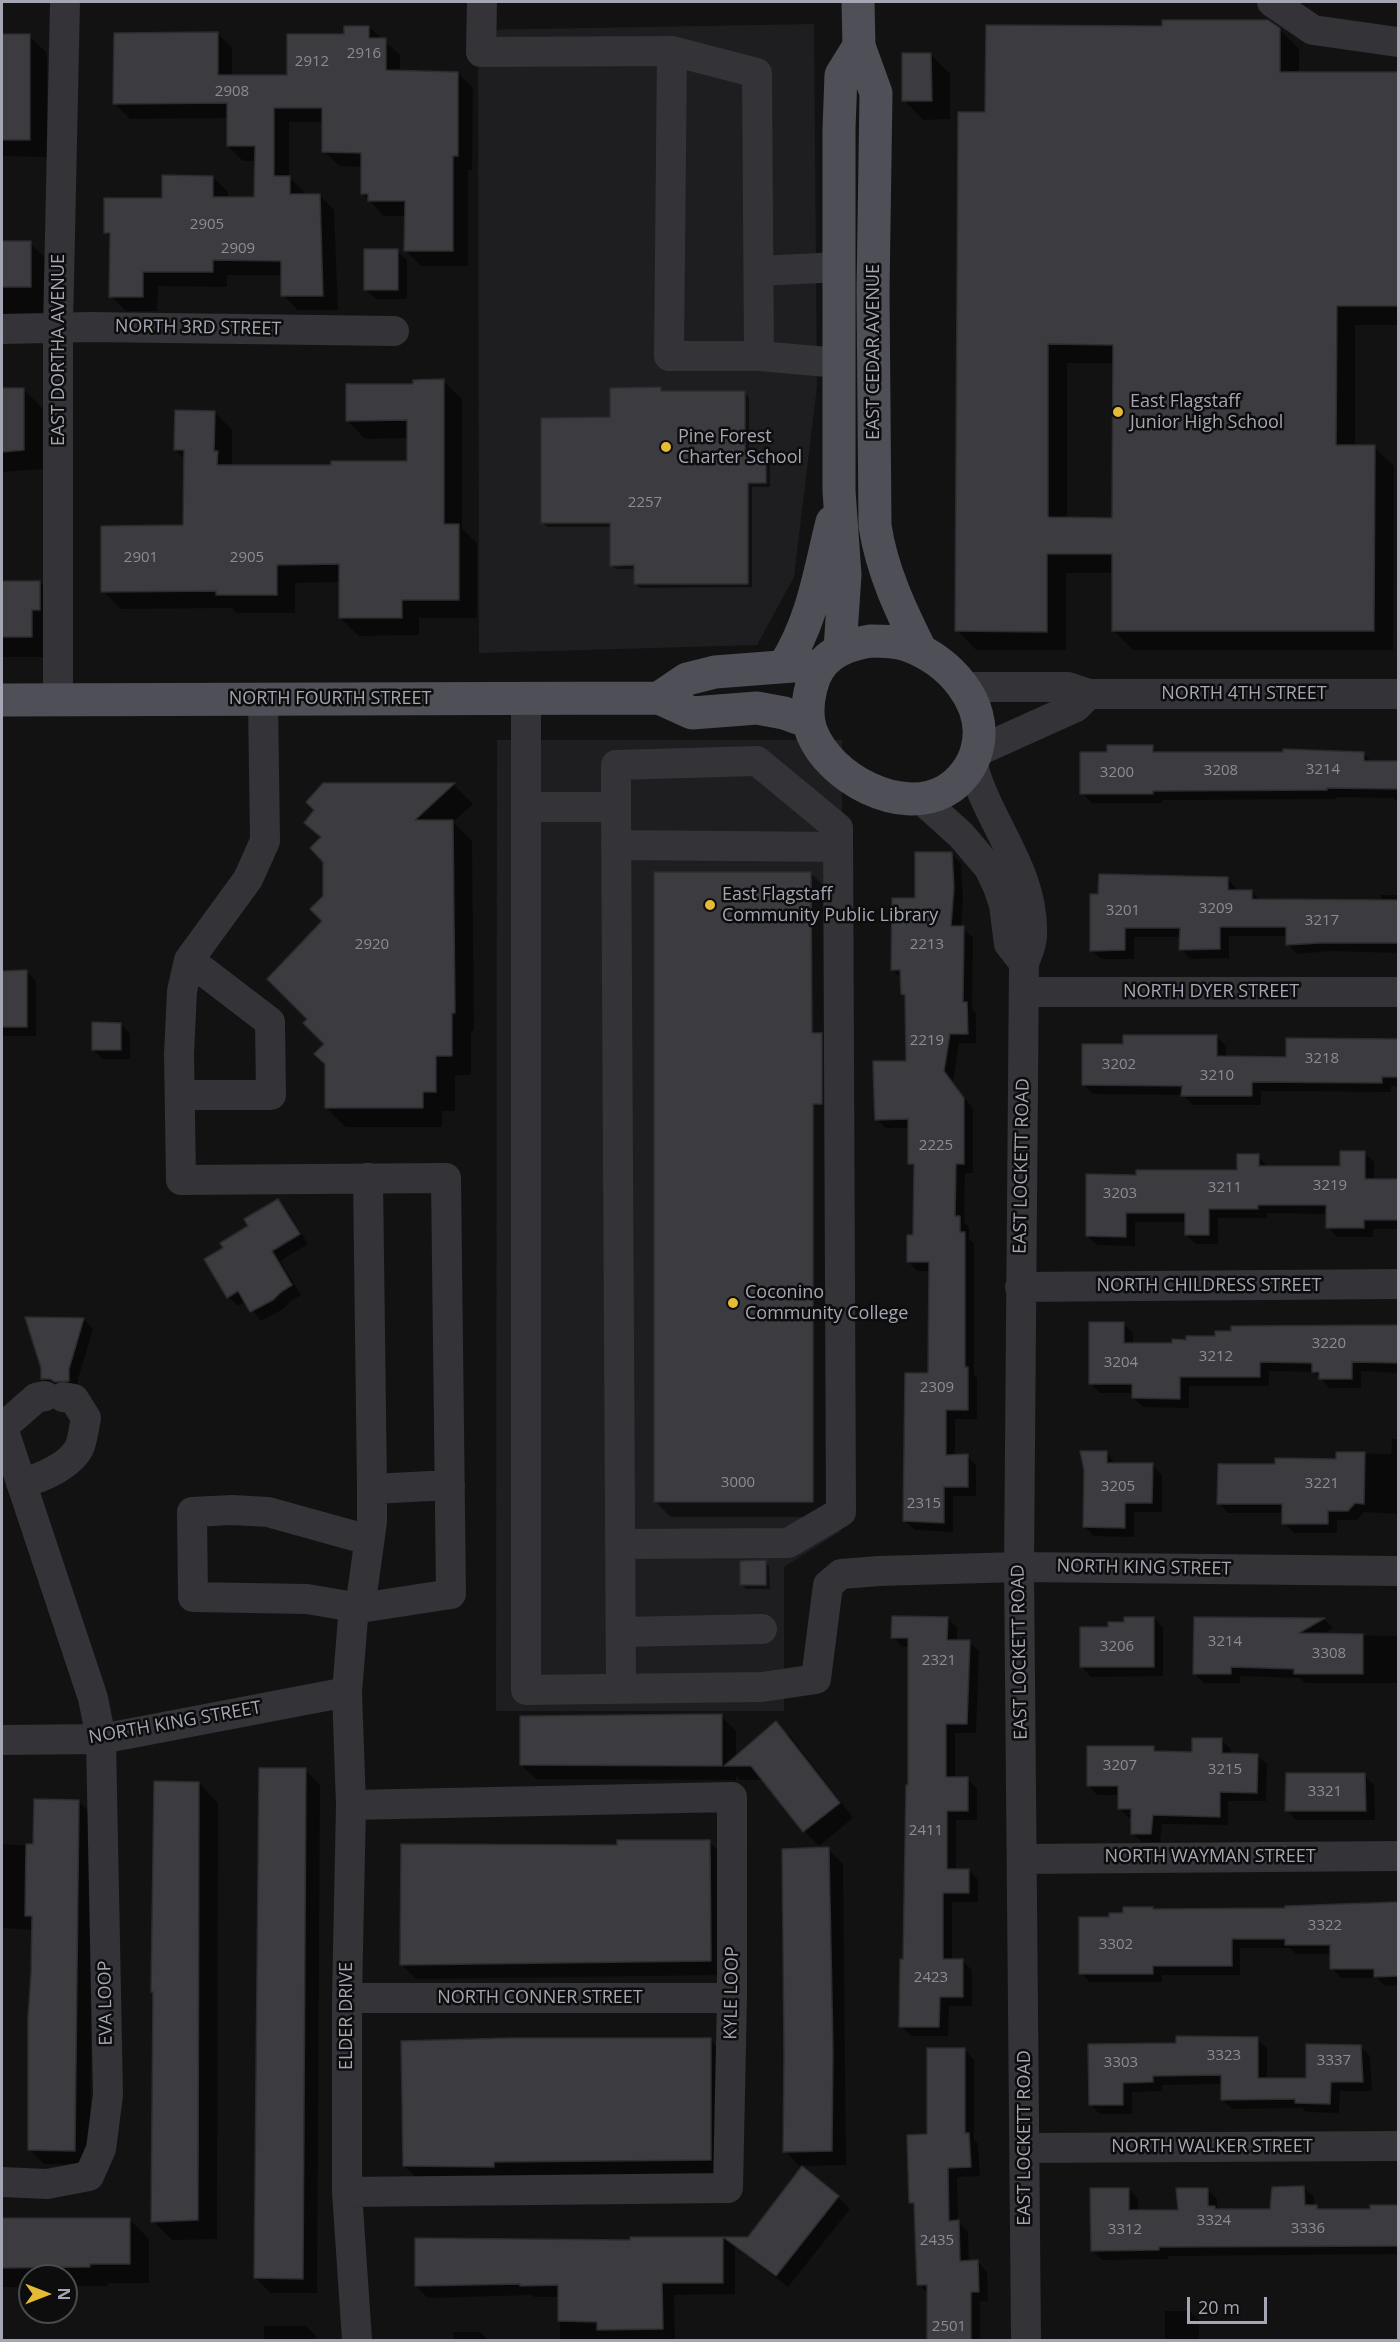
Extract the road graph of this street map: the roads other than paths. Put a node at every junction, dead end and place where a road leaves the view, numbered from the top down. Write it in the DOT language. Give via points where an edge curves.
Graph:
graph roads {
  1 [pos="65,2"];
  2 [pos="482,2"];
  3 [pos="858,2"];
  4 [pos="1272,2"];
  5 [pos="1398,42"];
  6 [pos="859,46"];
  7 [pos="672,51"];
  8 [pos="839,267"];
  9 [pos="760,271"];
  10 [pos="58,328"];
  11 [pos="2,329"];
  12 [pos="394,331"];
  13 [pos="759,356"];
  14 [pos="839,363"];
  15 [pos="839,491"];
  16 [pos="921,651"];
  17 [pos="830,657"];
  18 [pos="783,666"];
  19 [pos="963,687"];
  20 [pos="1089,693"];
  21 [pos="1398,694"];
  22 [pos="659,698"];
  23 [pos="58,699"];
  24 [pos="263,699"];
  25 [pos="526,699"];
  26 [pos="2,700"];
  27 [pos="808,722"];
  28 [pos="974,757"];
  29 [pos="921,799"];
  30 [pos="526,807"];
  31 [pos="616,807"];
  32 [pos="616,845"];
  33 [pos="838,847"];
  34 [pos="189,960"];
  35 [pos="1024,977"];
  36 [pos="1398,992"];
  37 [pos="180,1095"];
  38 [pos="368,1178"];
  39 [pos="1398,1284"];
  40 [pos="1020,1287"];
  41 [pos="2,1426"];
  42 [pos="21,1483"];
  43 [pos="450,1485"];
  44 [pos="372,1489"];
  45 [pos="369,1540"];
  46 [pos="621,1544"];
  47 [pos="1019,1567"];
  48 [pos="1398,1571"];
  49 [pos="360,1608"];
  50 [pos="762,1629"];
  51 [pos="621,1632"];
  52 [pos="621,1689"];
  53 [pos="347,1692"];
  54 [pos="101,1739"];
  55 [pos="2,1740"];
  56 [pos="351,1805"];
  57 [pos="1398,1856"];
  58 [pos="1022,1858"];
  59 [pos="347,1998"];
  60 [pos="732,1998"];
  61 [pos="1398,2146"];
  62 [pos="1025,2148"];
  63 [pos="2,2182"];
  64 [pos="347,2192"];
  65 [pos="357,2340"];
  66 [pos="1026,2340"];
  1 -- 10 [label="street, EAST DORTHA AVENUE"];
  2 -- 7 [label="street" via="481,52"];
  3 -- 6 [label="main road, EAST CEDAR AVENUE"];
  4 -- 5 [label="street" via="1313,30"];
  6 -- 8 [label="main road, EAST CEDAR AVENUE" via="841,75"];
  6 -- 16 [label="main road, EAST CEDAR AVENUE" via="876,93 875,526 885,573"];
  7 -- 9 [label="street" via="757,73"];
  7 -- 13 [label="street" via="669,356"];
  8 -- 9 [label="street"];
  8 -- 14 [label="main road, EAST CEDAR AVENUE"];
  9 -- 13 [label="street"];
  10 -- 11 [label="street, NORTH 3RD STREET"];
  10 -- 12 [label="street, NORTH 3RD STREET"];
  10 -- 23 [label="street, EAST DORTHA AVENUE"];
  13 -- 14 [label="street"];
  14 -- 15 [label="main road, EAST CEDAR AVENUE"];
  15 -- 17 [label="main road, EAST CEDAR AVENUE" via="845,574"];
  15 -- 18 [label="main road" via="810,614"];
  16 -- 17 [label="main road" via="891,641 870,641"];
  16 -- 19 [label="main road"];
  17 -- 18 [label="main road"];
  17 -- 27 [label="main road" via="813,679 808,696"];
  18 -- 22 [label="main road" via="715,672 687,679"];
  19 -- 20 [label="street, NORTH 4TH STREET" via="1068,687"];
  19 -- 28 [label="main road" via="979,721 980,736"];
  20 -- 21 [label="street, NORTH 4TH STREET"];
  20 -- 28 [label="street" via="1076,707"];
  22 -- 25 [label="main road, NORTH FOURTH STREET"];
  22 -- 27 [label="main road, NORTH FOURTH STREET" via="692,713 757,708"];
  23 -- 24 [label="main road, NORTH FOURTH STREET"];
  23 -- 26 [label="main road, NORTH FOURTH STREET"];
  24 -- 25 [label="main road, NORTH FOURTH STREET"];
  24 -- 34 [label="street" via="265,841 248,879"];
  25 -- 30 [label="street"];
  27 -- 29 [label="main road" via="823,751 853,780 890,796"];
  28 -- 29 [label="main road" via="953,787"];
  28 -- 35 [label="street, EAST LOCKETT ROAD" via="977,783 1026,884 1033,939"];
  29 -- 35 [label="street" via="961,835 989,868 1004,905 1009,944"];
  30 -- 31 [label="street"];
  30 -- 52 [label="street, NORTH KING STREET" via="526,1690"];
  31 -- 32 [label="street"];
  31 -- 33 [label="street" via="616,765 757,761 838,828"];
  32 -- 33 [label="street"];
  32 -- 46 [label="street"];
  33 -- 46 [label="street" via="841,1512 788,1543"];
  34 -- 37 [label="street" via="182,990"];
  34 -- 37 [label="street" via="270,1022 271,1095"];
  35 -- 36 [label="street, NORTH DYER STREET"];
  35 -- 40 [label="street, EAST LOCKETT ROAD"];
  37 -- 38 [label="street" via="181,1180"];
  38 -- 43 [label="street" via="446,1178"];
  38 -- 44 [label="street, ELDER DRIVE"];
  39 -- 40 [label="street, NORTH CHILDRESS STREET"];
  40 -- 47 [label="street, EAST LOCKETT ROAD"];
  41 -- 42 [label="street"];
  41 -- 42 [label="street" via="36,1398 54,1396 74,1399 86,1418 79,1448 61,1466 39,1479"];
  42 -- 54 [label="street" via="93,1698"];
  43 -- 44 [label="street"];
  43 -- 49 [label="street" via="451,1594"];
  44 -- 45 [label="street, ELDER DRIVE"];
  45 -- 49 [label="street, ELDER DRIVE"];
  45 -- 49 [label="street" via="268,1512 192,1512 193,1597 307,1599"];
  46 -- 51 [label="street"];
  47 -- 48 [label="street, NORTH KING STREET"];
  47 -- 52 [label="street, NORTH KING STREET" via="842,1574 828,1585 816,1679 762,1687"];
  47 -- 58 [label="street, EAST LOCKETT ROAD"];
  49 -- 53 [label="street, ELDER DRIVE" via="353,1618"];
  50 -- 51 [label="street"];
  51 -- 52 [label="street"];
  53 -- 54 [label="street, NORTH KING STREET"];
  53 -- 56 [label="street, ELDER DRIVE"];
  54 -- 55 [label="street, NORTH KING STREET"];
  54 -- 63 [label="street, EVA LOOP" via="108,2095 101,2149 89,2176 47,2184"];
  56 -- 59 [label="street, ELDER DRIVE"];
  56 -- 60 [label="street, KYLE LOOP" via="732,1797"];
  57 -- 58 [label="street, NORTH WAYMAN STREET"];
  58 -- 62 [label="street, EAST LOCKETT ROAD"];
  59 -- 60 [label="street, NORTH CONNER STREET"];
  59 -- 64 [label="street, ELDER DRIVE"];
  60 -- 64 [label="street, KYLE LOOP" via="728,2188"];
  61 -- 62 [label="street, NORTH WALKER STREET"];
  62 -- 66 [label="street, EAST LOCKETT ROAD"];
  64 -- 65 [label="street, ELDER DRIVE"];
}
